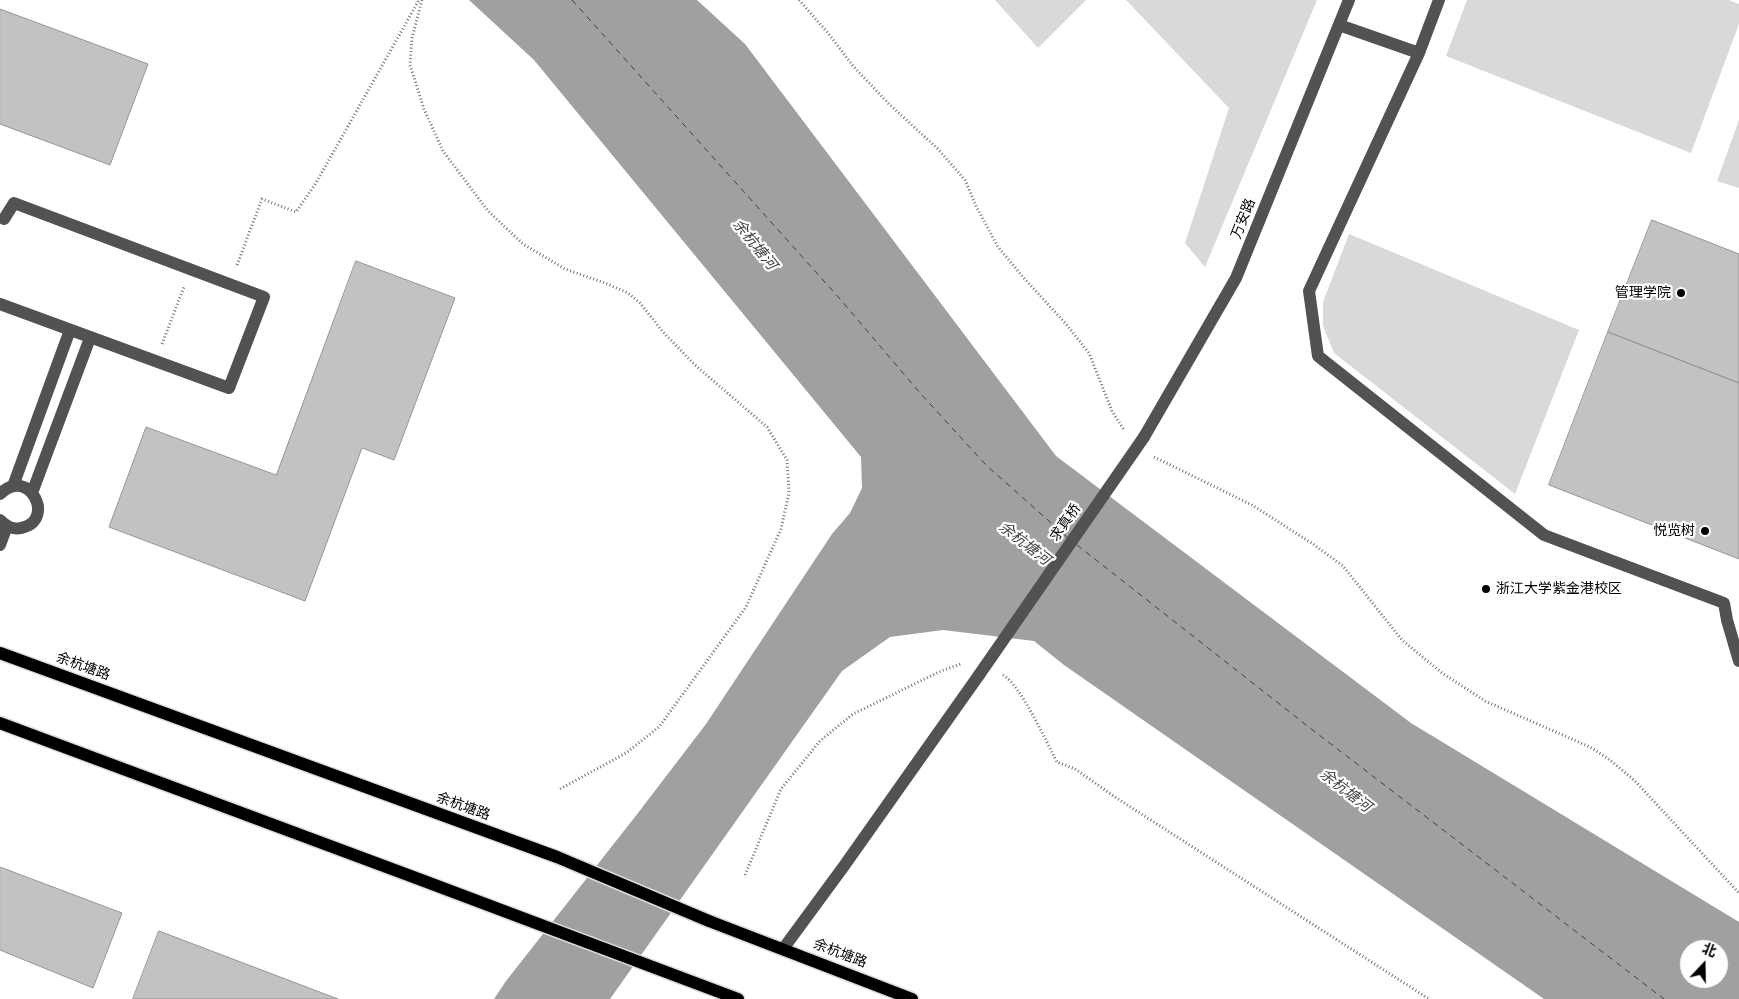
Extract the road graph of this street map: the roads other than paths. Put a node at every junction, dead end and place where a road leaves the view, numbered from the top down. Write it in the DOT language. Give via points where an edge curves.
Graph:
graph roads {
  1 [pos="1349,0"];
  2 [pos="1439,0"];
  3 [pos="1339,26"];
  4 [pos="1419,53"];
  5 [pos="1,222"];
  6 [pos="0,304"];
  7 [pos="70,330"];
  8 [pos="90,338"];
  9 [pos="1144,437"];
  10 [pos="13,486"];
  11 [pos="32,493"];
  12 [pos="0,494"];
  13 [pos="4,523"];
  14 [pos="0,545"];
  15 [pos="0,653"];
  16 [pos="1739,660"];
  17 [pos="0,723"];
  18 [pos="783,949"];
  19 [pos="738,999"];
  20 [pos="912,999"];
  1 -- 3 [label="street, 万安路"];
  2 -- 4 [label="street"];
  3 -- 4 [label="street"];
  3 -- 9 [label="street, 万安路" via="1236,278"];
  4 -- 16 [label="street" via="1309,291 1318,356 1544,535 1724,603"];
  5 -- 8 [label="street" via="14,203 264,296 229,388"];
  6 -- 7 [label="street"];
  7 -- 8 [label="street"];
  7 -- 10 [label="street"];
  8 -- 11 [label="street"];
  9 -- 18 [label="street, 求真桥, bridge"];
  10 -- 11 [label="street" via="27,488"];
  10 -- 12 [label="street"];
  11 -- 13 [label="street" via="38,505 35,519 18,529"];
  13 -- 14 [label="street"];
  15 -- 18 [label="main road, 余杭塘路, bridge" via="557,857"];
  17 -- 19 [label="main road"];
  18 -- 20 [label="main road, 余杭塘路"];
}
